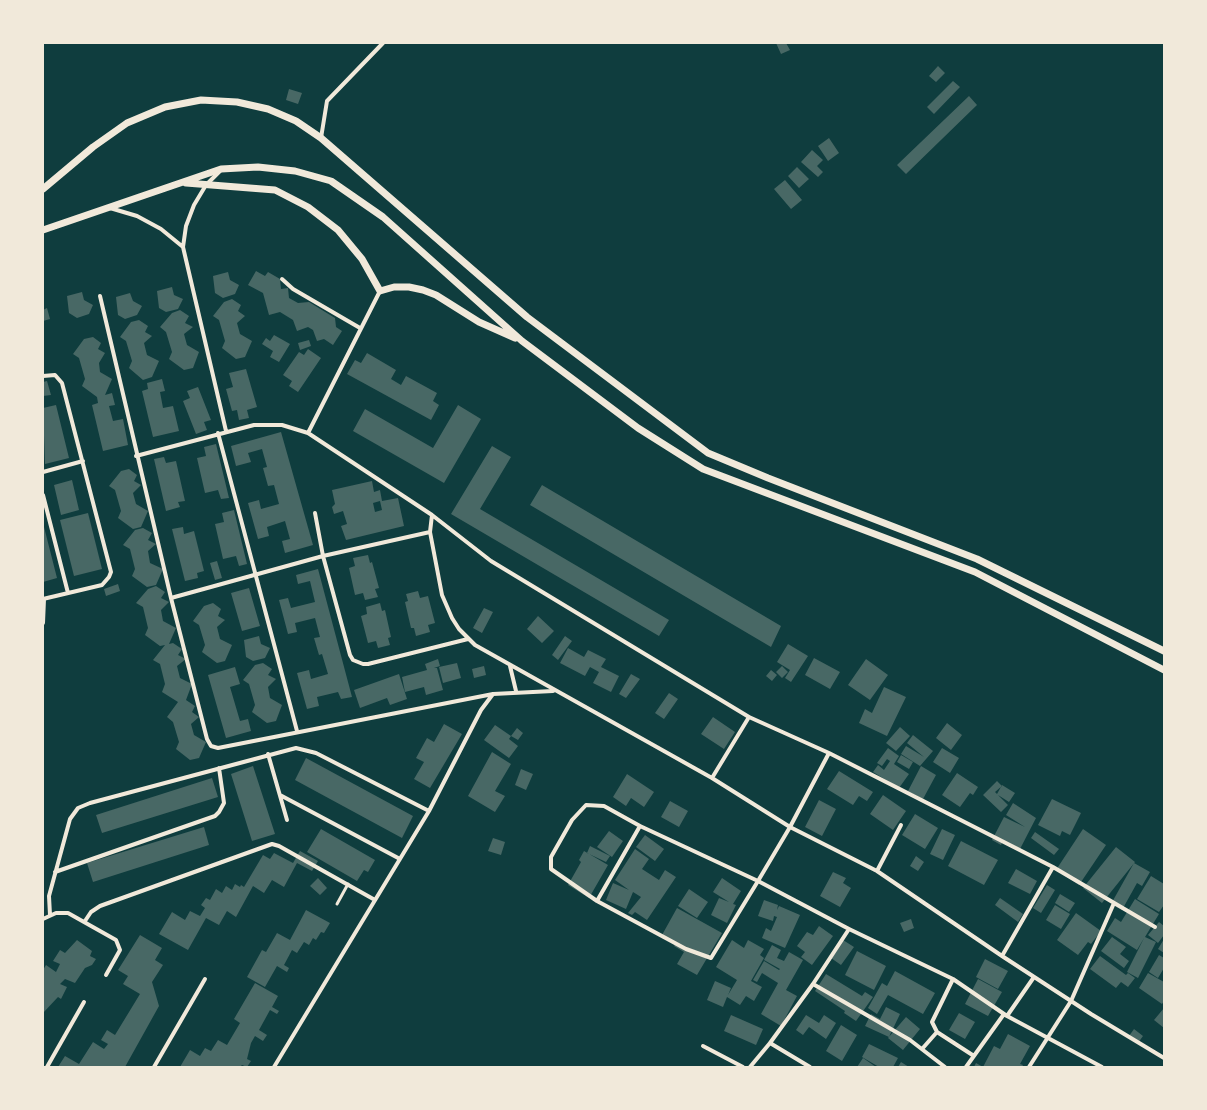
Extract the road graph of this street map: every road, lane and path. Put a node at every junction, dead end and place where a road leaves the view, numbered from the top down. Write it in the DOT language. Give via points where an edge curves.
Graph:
graph roads {
  1 [pos="383,43"];
  2 [pos="321,138"];
  3 [pos="221,169"];
  4 [pos="182,183"];
  5 [pos="206,185"];
  6 [pos="43,189"];
  7 [pos="110,207"];
  8 [pos="44,228"];
  9 [pos="183,247"];
  10 [pos="282,279"];
  11 [pos="380,291"];
  12 [pos="100,296"];
  13 [pos="360,328"];
  14 [pos="522,342"];
  15 [pos="43,376"];
  16 [pos="226,431"];
  17 [pos="218,433"];
  18 [pos="308,433"];
  19 [pos="136,456"];
  20 [pos="83,461"];
  21 [pos="43,472"];
  22 [pos="43,495"];
  23 [pos="315,513"];
  24 [pos="432,515"];
  25 [pos="430,532"];
  26 [pos="323,556"];
  27 [pos="254,576"];
  28 [pos="68,593"];
  29 [pos="171,598"];
  30 [pos="44,599"];
  31 [pos="43,623"];
  32 [pos="468,638"];
  33 [pos="1164,651"];
  34 [pos="510,666"];
  35 [pos="1164,670"];
  36 [pos="555,691"];
  37 [pos="516,692"];
  38 [pos="493,694"];
  39 [pos="749,716"];
  40 [pos="297,731"];
  41 [pos="829,753"];
  42 [pos="268,754"];
  43 [pos="219,768"];
  44 [pos="712,778"];
  45 [pos="280,795"];
  46 [pos="429,811"];
  47 [pos="287,820"];
  48 [pos="901,825"];
  49 [pos="640,826"];
  50 [pos="790,827"];
  51 [pos="400,860"];
  52 [pos="1053,867"];
  53 [pos="877,871"];
  54 [pos="55,872"];
  55 [pos="758,881"];
  56 [pos="348,884"];
  57 [pos="375,900"];
  58 [pos="597,901"];
  59 [pos="1114,902"];
  60 [pos="337,904"];
  61 [pos="50,915"];
  62 [pos="43,919"];
  63 [pos="85,921"];
  64 [pos="1155,927"];
  65 [pos="849,929"];
  66 [pos="1002,956"];
  67 [pos="106,975"];
  68 [pos="1034,977"];
  69 [pos="205,979"];
  70 [pos="953,979"];
  71 [pos="814,984"];
  72 [pos="1071,1001"];
  73 [pos="84,1002"];
  74 [pos="1005,1015"];
  75 [pos="937,1032"];
  76 [pos="1048,1038"];
  77 [pos="770,1043"];
  78 [pos="703,1046"];
  79 [pos="922,1049"];
  80 [pos="974,1056"];
  81 [pos="1164,1058"];
  82 [pos="46,1067"];
  83 [pos="154,1067"];
  84 [pos="274,1067"];
  85 [pos="743,1067"];
  86 [pos="750,1067"];
  87 [pos="810,1067"];
  88 [pos="945,1067"];
  89 [pos="966,1067"];
  90 [pos="1030,1067"];
  91 [pos="1102,1067"];
  1 -- 2 [label="street" via="327,101"];
  2 -- 6 [label="street" via="296,121 268,109 237,102 201,100 165,107 127,123 93,147"];
  2 -- 33 [label="street" via="527,317 708,452 768,478 978,559"];
  3 -- 4 [label="street"];
  3 -- 5 [label="street"];
  3 -- 14 [label="street" via="258,167 295,171 331,181 383,217"];
  4 -- 5 [label="street"];
  4 -- 7 [label="street"];
  5 -- 9 [label="street" via="194,205 186,226"];
  5 -- 11 [label="street" via="275,190 308,207 338,230 362,259"];
  7 -- 8 [label="street"];
  7 -- 9 [label="street" via="162,229"];
  9 -- 16 [label="street"];
  10 -- 13 [label="street" via="293,289"];
  11 -- 13 [label="street"];
  11 -- 14 [label="street" via="394,287 423,290 436,295 479,322"];
  12 -- 19 [label="street"];
  13 -- 18 [label="street"];
  14 -- 35 [label="street" via="638,428 702,469 975,572"];
  15 -- 20 [label="street" via="54,375 60,380"];
  16 -- 17 [label="street"];
  16 -- 18 [label="street" via="268,424 295,428"];
  17 -- 19 [label="street"];
  17 -- 27 [label="street"];
  18 -- 24 [label="street"];
  19 -- 29 [label="street"];
  20 -- 21 [label="street"];
  20 -- 28 [label="street" via="111,572 110,577 102,585"];
  22 -- 28 [label="street"];
  23 -- 26 [label="street"];
  24 -- 25 [label="street"];
  24 -- 39 [label="street" via="491,561"];
  25 -- 26 [label="street"];
  25 -- 32 [label="street" via="442,595 452,618"];
  26 -- 27 [label="street"];
  26 -- 32 [label="street" via="350,655 358,663 368,664"];
  27 -- 29 [label="street"];
  27 -- 40 [label="street"];
  28 -- 30 [label="street"];
  29 -- 40 [label="street" via="207,739 211,746 218,748"];
  30 -- 31 [label="street"];
  32 -- 34 [label="street"];
  34 -- 36 [label="street"];
  34 -- 37 [label="street"];
  36 -- 37 [label="street"];
  36 -- 44 [label="street"];
  37 -- 38 [label="street"];
  38 -- 40 [label="street"];
  38 -- 46 [label="street" via="481,710"];
  39 -- 41 [label="street"];
  39 -- 44 [label="street"];
  41 -- 50 [label="street"];
  41 -- 52 [label="street"];
  42 -- 43 [label="street"];
  42 -- 45 [label="street"];
  42 -- 46 [label="street" via="289,749 310,750"];
  43 -- 54 [label="street" via="78,808 70,819"];
  43 -- 54 [label="street" via="224,803 215,816"];
  44 -- 50 [label="street"];
  45 -- 47 [label="street"];
  45 -- 51 [label="street"];
  46 -- 51 [label="street"];
  48 -- 53 [label="street"];
  49 -- 55 [label="street"];
  49 -- 58 [label="street"];
  49 -- 58 [label="street" via="604,806 586,805 572,820 552,857 551,869"];
  50 -- 53 [label="street"];
  50 -- 55 [label="street"];
  51 -- 57 [label="street"];
  52 -- 59 [label="street"];
  52 -- 66 [label="street"];
  53 -- 66 [label="street"];
  54 -- 61 [label="street" via="49,896"];
  55 -- 58 [label="street" via="711,958 686,949"];
  55 -- 65 [label="street"];
  56 -- 57 [label="street"];
  56 -- 60 [label="lane"];
  56 -- 63 [label="street" via="280,846 267,845 100,906 91,912"];
  57 -- 84 [label="street"];
  59 -- 64 [label="street"];
  59 -- 72 [label="street"];
  61 -- 62 [label="street"];
  61 -- 63 [label="street" via="68,913"];
  63 -- 67 [label="street" via="116,940 120,946 119,953"];
  65 -- 70 [label="street"];
  65 -- 71 [label="street"];
  66 -- 68 [label="street"];
  68 -- 72 [label="street"];
  68 -- 74 [label="street"];
  69 -- 83 [label="street"];
  70 -- 74 [label="street"];
  70 -- 75 [label="street" via="932,1022"];
  71 -- 77 [label="street"];
  71 -- 79 [label="street"];
  72 -- 76 [label="street"];
  72 -- 81 [label="street"];
  73 -- 82 [label="street"];
  74 -- 76 [label="street"];
  74 -- 80 [label="street"];
  75 -- 79 [label="street"];
  75 -- 80 [label="street"];
  76 -- 90 [label="street"];
  76 -- 91 [label="street"];
  77 -- 86 [label="street"];
  77 -- 87 [label="street"];
  78 -- 85 [label="street"];
  79 -- 88 [label="street"];
  80 -- 89 [label="street"];
}
